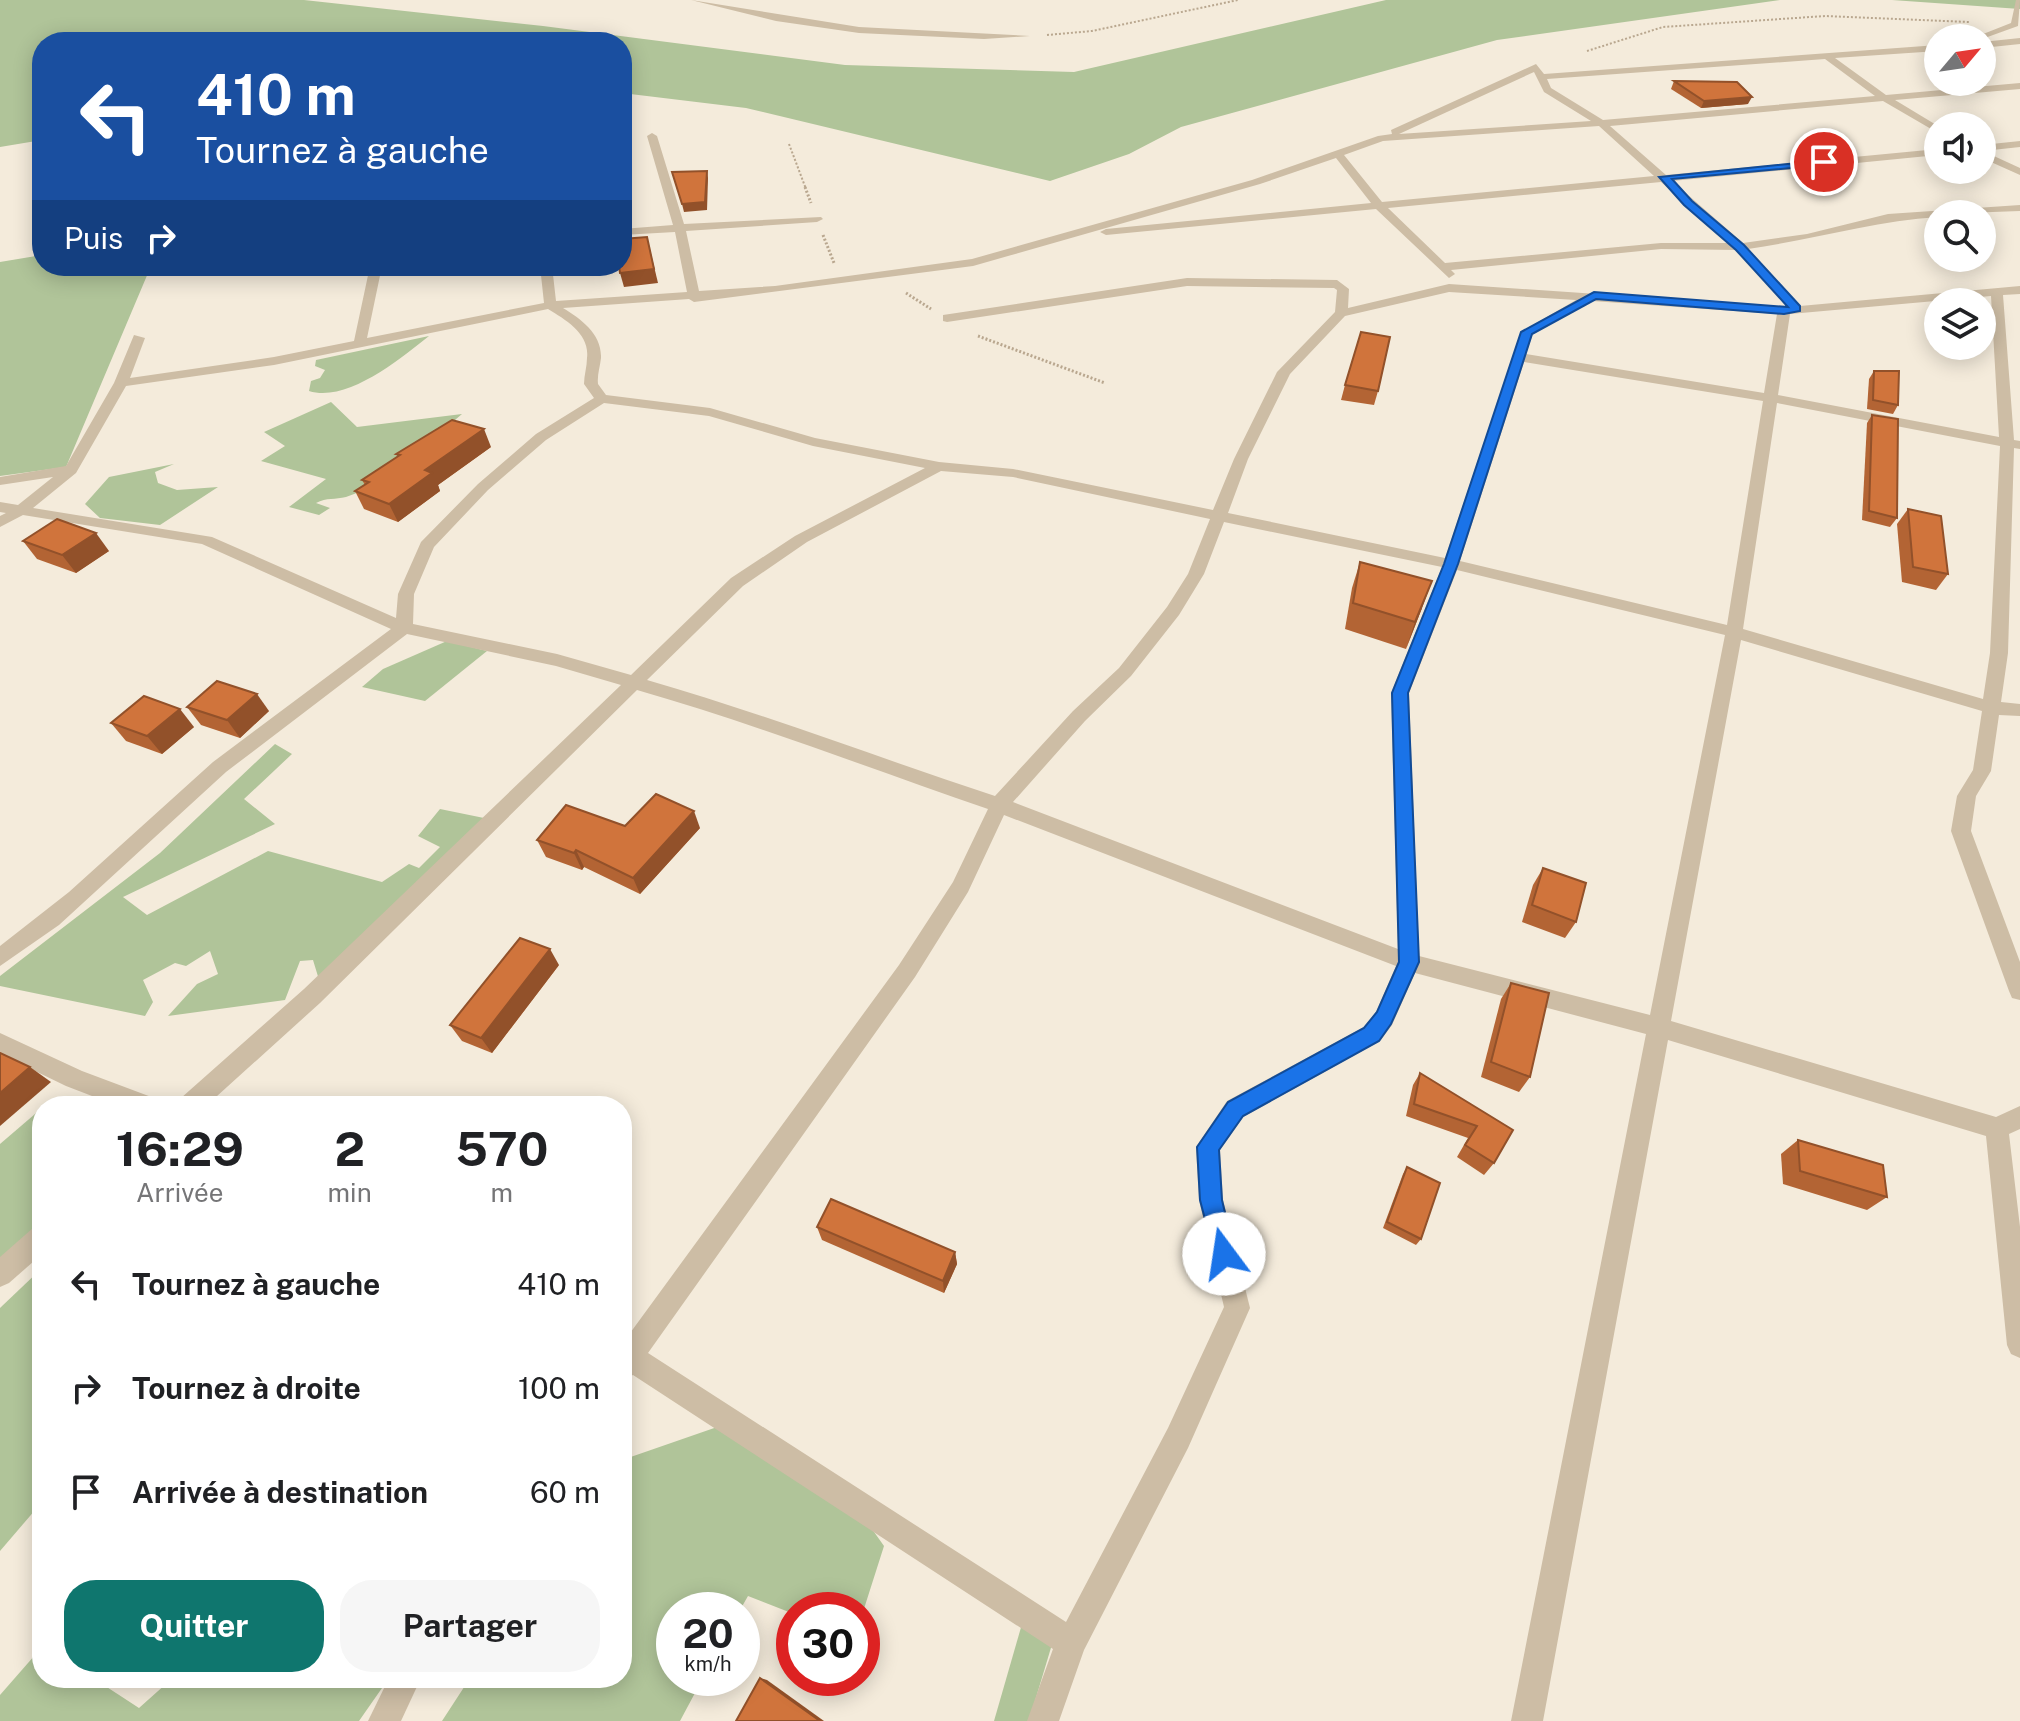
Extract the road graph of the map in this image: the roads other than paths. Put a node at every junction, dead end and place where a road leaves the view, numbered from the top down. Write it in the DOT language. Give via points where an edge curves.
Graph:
graph roads {
  1 [pos="695,0"];
  2 [pos="2020,0"];
  3 [pos="1996,31"];
  4 [pos="1026,36"];
  5 [pos="2020,41"];
  6 [pos="1996,44"];
  7 [pos="1924,49"];
  8 [pos="1824,54"];
  9 [pos="1538,72"];
  10 [pos="2020,86"];
  11 [pos="1882,97"];
  12 [pos="1924,122"];
  13 [pos="1601,123"];
  14 [pos="652,136"];
  15 [pos="1382,138"];
  16 [pos="2020,144"];
  17 [pos="1996,148"];
  18 [pos="1924,153"];
  19 [pos="1338,154"];
  20 [pos="1996,159"];
  21 [pos="2020,172"];
  22 [pos="1664,177"];
  23 [pos="1378,205"];
  24 [pos="2020,208"];
  25 [pos="817,219"];
  26 [pos="679,226"];
  27 [pos="632,231"];
  28 [pos="1063,236"];
  29 [pos="1740,247"];
  30 [pos="1441,267"];
  31 [pos="374,276"];
  32 [pos="547,276"];
  33 [pos="1466,288"];
  34 [pos="2020,290"];
  35 [pos="1997,292"];
  36 [pos="1594,295"];
  37 [pos="694,298"];
  38 [pos="550,305"];
  39 [pos="1790,310"];
  40 [pos="1341,313"];
  41 [pos="947,318"];
  42 [pos="139,338"];
  43 [pos="360,341"];
  44 [pos="1518,357"];
  45 [pos="121,383"];
  46 [pos="1772,398"];
  47 [pos="602,399"];
  48 [pos="2014,444"];
  49 [pos="939,466"];
  50 [pos="71,470"];
  51 [pos="0,481"];
  52 [pos="0,507"];
  53 [pos="20,511"];
  54 [pos="1217,518"];
  55 [pos="0,522"];
  56 [pos="1451,564"];
  57 [pos="404,628"];
  58 [pos="1734,632"];
  59 [pos="630,684"];
  60 [pos="1993,708"];
  61 [pos="2020,710"];
  62 [pos="999,805"];
  63 [pos="0,957"];
  64 [pos="1409,962"];
  65 [pos="2020,991"];
  66 [pos="1661,1028"];
  67 [pos="0,1043"];
  68 [pos="119,1096"];
  69 [pos="200,1096"];
  70 [pos="2020,1117"];
  71 [pos="1997,1128"];
  72 [pos="32,1246"];
  73 [pos="0,1274"];
  74 [pos="2020,1345"];
  75 [pos="632,1348"];
  76 [pos="632,1364"];
  77 [pos="1071,1643"];
  78 [pos="400,1688"];
  79 [pos="384,1721"];
  80 [pos="1043,1721"];
  81 [pos="1527,1721"];
  1 -- 4 [label="street" via="858,30"];
  2 -- 3 [label="street" via="2015,24"];
  5 -- 6 [label="street"];
  7 -- 8 [label="street"];
  8 -- 9 [label="street"];
  8 -- 11 [label="street"];
  9 -- 13 [label="street" via="1547,90"];
  9 -- 15 [label="street"];
  10 -- 11 [label="street"];
  11 -- 12 [label="street"];
  11 -- 13 [label="street"];
  13 -- 15 [label="street"];
  13 -- 22 [label="street"];
  14 -- 26 [label="street"];
  15 -- 19 [label="street"];
  16 -- 17 [label="street"];
  18 -- 22 [label="street"];
  19 -- 23 [label="street"];
  19 -- 28 [label="street"];
  20 -- 21 [label="street"];
  22 -- 23 [label="street"];
  22 -- 29 [label="street"];
  23 -- 28 [label="street"];
  23 -- 30 [label="street"];
  24 -- 29 [label="street" via="1888,217"];
  25 -- 26 [label="street"];
  26 -- 27 [label="street"];
  26 -- 37 [label="street"];
  28 -- 37 [label="street" via="973,262"];
  29 -- 30 [label="street" via="1661,246"];
  29 -- 39 [label="street"];
  30 -- 33 [label="street"];
  31 -- 43 [label="street"];
  32 -- 38 [label="street"];
  33 -- 36 [label="street"];
  33 -- 40 [label="street"];
  34 -- 35 [label="street"];
  35 -- 39 [label="street"];
  35 -- 48 [label="street"];
  36 -- 39 [label="street"];
  36 -- 44 [label="street" via="1527,332"];
  37 -- 38 [label="street"];
  38 -- 43 [label="street"];
  38 -- 47 [label="street" via="577,322 590,339 591,384"];
  39 -- 46 [label="street"];
  40 -- 41 [label="street" via="1343,289 1337,284 1218,281"];
  40 -- 54 [label="street" via="1284,372"];
  42 -- 45 [label="street"];
  43 -- 45 [label="street" via="274,361"];
  44 -- 46 [label="street"];
  44 -- 56 [label="street"];
  45 -- 50 [label="street"];
  46 -- 48 [label="street"];
  46 -- 58 [label="street"];
  47 -- 49 [label="street" via="710,412 813,442"];
  47 -- 57 [label="street" via="541,437 427,545 406,594"];
  48 -- 60 [label="street"];
  49 -- 54 [label="street" via="1013,473"];
  49 -- 59 [label="street" via="801,539 737,582"];
  50 -- 51 [label="street"];
  50 -- 53 [label="street"];
  52 -- 53 [label="street"];
  53 -- 55 [label="street"];
  53 -- 57 [label="street" via="206,540"];
  54 -- 56 [label="street"];
  54 -- 62 [label="street" via="1196,574 1173,611 1125,672"];
  56 -- 58 [label="street"];
  56 -- 64 [label="street" via="1400,693"];
  57 -- 59 [label="street" via="557,660"];
  57 -- 63 [label="street" via="194,788 51,919"];
  58 -- 60 [label="street"];
  58 -- 66 [label="street"];
  59 -- 62 [label="street" via="749,716"];
  59 -- 69 [label="street" via="312,996"];
  60 -- 61 [label="street"];
  60 -- 65 [label="street" via="1982,771 1967,796 1961,831"];
  62 -- 64 [label="street"];
  62 -- 75 [label="street" via="961,886 907,971"];
  64 -- 66 [label="street"];
  64 -- 77 [label="street" via="1372,1034 1235,1109 1208,1147 1211,1200 1237,1308 1178,1438"];
  66 -- 71 [label="street"];
  66 -- 81 [label="street"];
  67 -- 68 [label="street"];
  70 -- 71 [label="street"];
  71 -- 74 [label="street"];
  72 -- 73 [label="street"];
  76 -- 77 [label="street"];
  77 -- 80 [label="street"];
  78 -- 79 [label="street"];
}
